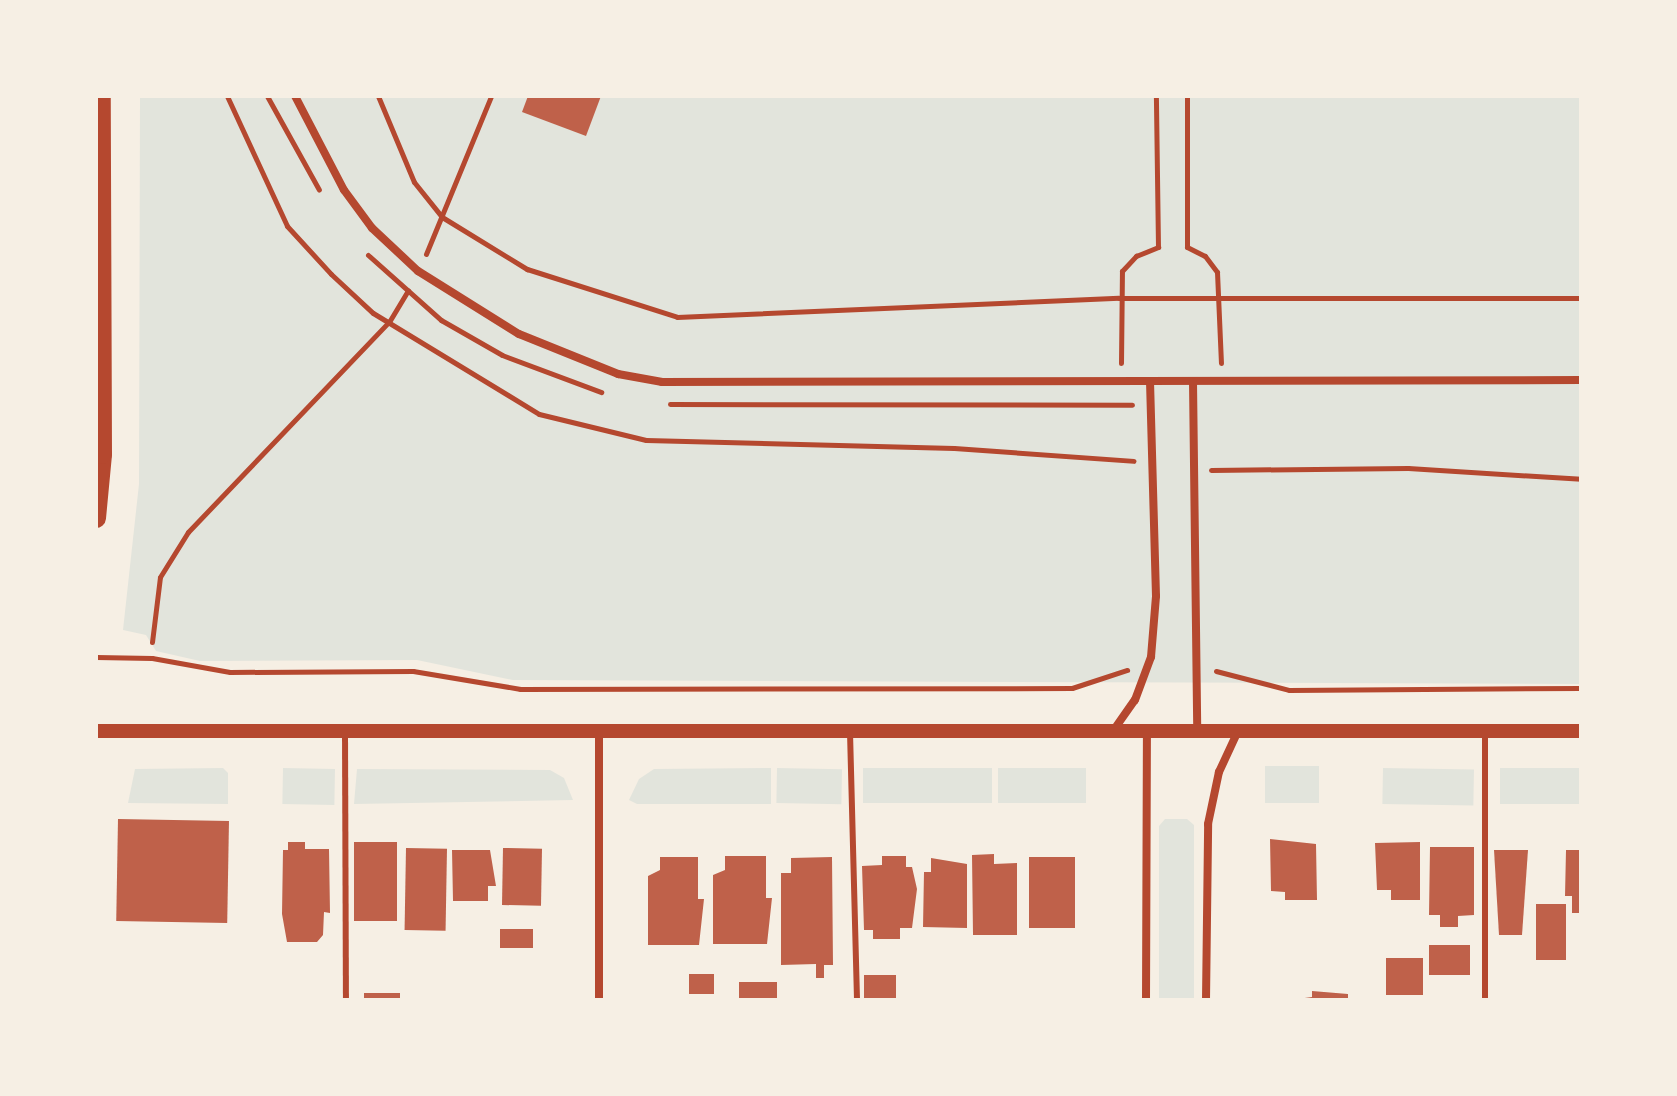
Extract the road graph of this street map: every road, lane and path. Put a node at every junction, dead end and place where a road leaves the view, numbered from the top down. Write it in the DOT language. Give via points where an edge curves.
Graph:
graph roads {
  1 [pos="101,96"];
  2 [pos="267,96"];
  3 [pos="295,96"];
  4 [pos="378,96"];
  5 [pos="491,96"];
  6 [pos="1156,96"];
  7 [pos="1187,96"];
  8 [pos="324,197"];
  9 [pos="442,217"];
  10 [pos="359,244"];
  11 [pos="423,261"];
  12 [pos="413,282"];
  13 [pos="406,292"];
  14 [pos="1119,298"];
  15 [pos="1581,298"];
  16 [pos="1218,301"];
  17 [pos="1121,364"];
  18 [pos="1221,364"];
  19 [pos="1581,380"];
  20 [pos="1193,382"];
  21 [pos="1150,384"];
  22 [pos="612,394"];
  23 [pos="663,404"];
  24 [pos="1077,405"];
  25 [pos="1222,470"];
  26 [pos="1581,479"];
  27 [pos="96,518"];
  28 [pos="152,642"];
  29 [pos="96,657"];
  30 [pos="1139,669"];
  31 [pos="1213,670"];
  32 [pos="1581,688"];
  33 [pos="345,730"];
  34 [pos="96,731"];
  35 [pos="599,731"];
  36 [pos="850,731"];
  37 [pos="1113,731"];
  38 [pos="1147,731"];
  39 [pos="1197,731"];
  40 [pos="1238,731"];
  41 [pos="1485,731"];
  42 [pos="1581,731"];
  43 [pos="346,1000"];
  44 [pos="599,1000"];
  45 [pos="857,1000"];
  46 [pos="1146,1000"];
  47 [pos="1206,1000"];
  48 [pos="1485,1000"];
  1 -- 27 [label="main road" via="102,454"];
  2 -- 8 [label="path"];
  3 -- 21 [label="street" via="344,190 372,228 418,271 475,311 575,360 662,382"];
  4 -- 9 [label="path" via="414,182"];
  5 -- 9 [label="path"];
  6 -- 14 [label="path" via="1158,247 1136,256 1122,271"];
  7 -- 16 [label="path" via="1187,247 1205,256 1217,272"];
  9 -- 11 [label="path"];
  9 -- 14 [label="path" via="527,269 677,317"];
  10 -- 13 [label="path"];
  12 -- 13 [label="path"];
  13 -- 22 [label="path" via="502,355"];
  13 -- 28 [label="path" via="389,322 188,532 160,577"];
  14 -- 16 [label="path"];
  14 -- 17 [label="path"];
  15 -- 16 [label="path"];
  16 -- 18 [label="path"];
  19 -- 20 [label="street"];
  20 -- 21 [label="street"];
  20 -- 39 [label="street"];
  21 -- 37 [label="street" via="1156,596 1151,657 1135,700"];
  23 -- 24 [label="path"];
  25 -- 26 [label="path" via="1408,468"];
  29 -- 30 [label="path" via="152,658 230,672 413,671 520,689 1072,688"];
  31 -- 32 [label="path" via="1289,690"];
  33 -- 34 [label="street"];
  33 -- 35 [label="street"];
  33 -- 43 [label="lane"];
  35 -- 36 [label="street"];
  35 -- 44 [label="street"];
  36 -- 37 [label="street"];
  36 -- 45 [label="lane"];
  37 -- 38 [label="street"];
  38 -- 39 [label="street"];
  38 -- 46 [label="street"];
  39 -- 40 [label="street"];
  40 -- 41 [label="street"];
  40 -- 47 [label="street" via="1219,772 1208,824"];
  41 -- 42 [label="street"];
  41 -- 48 [label="lane"];
}
